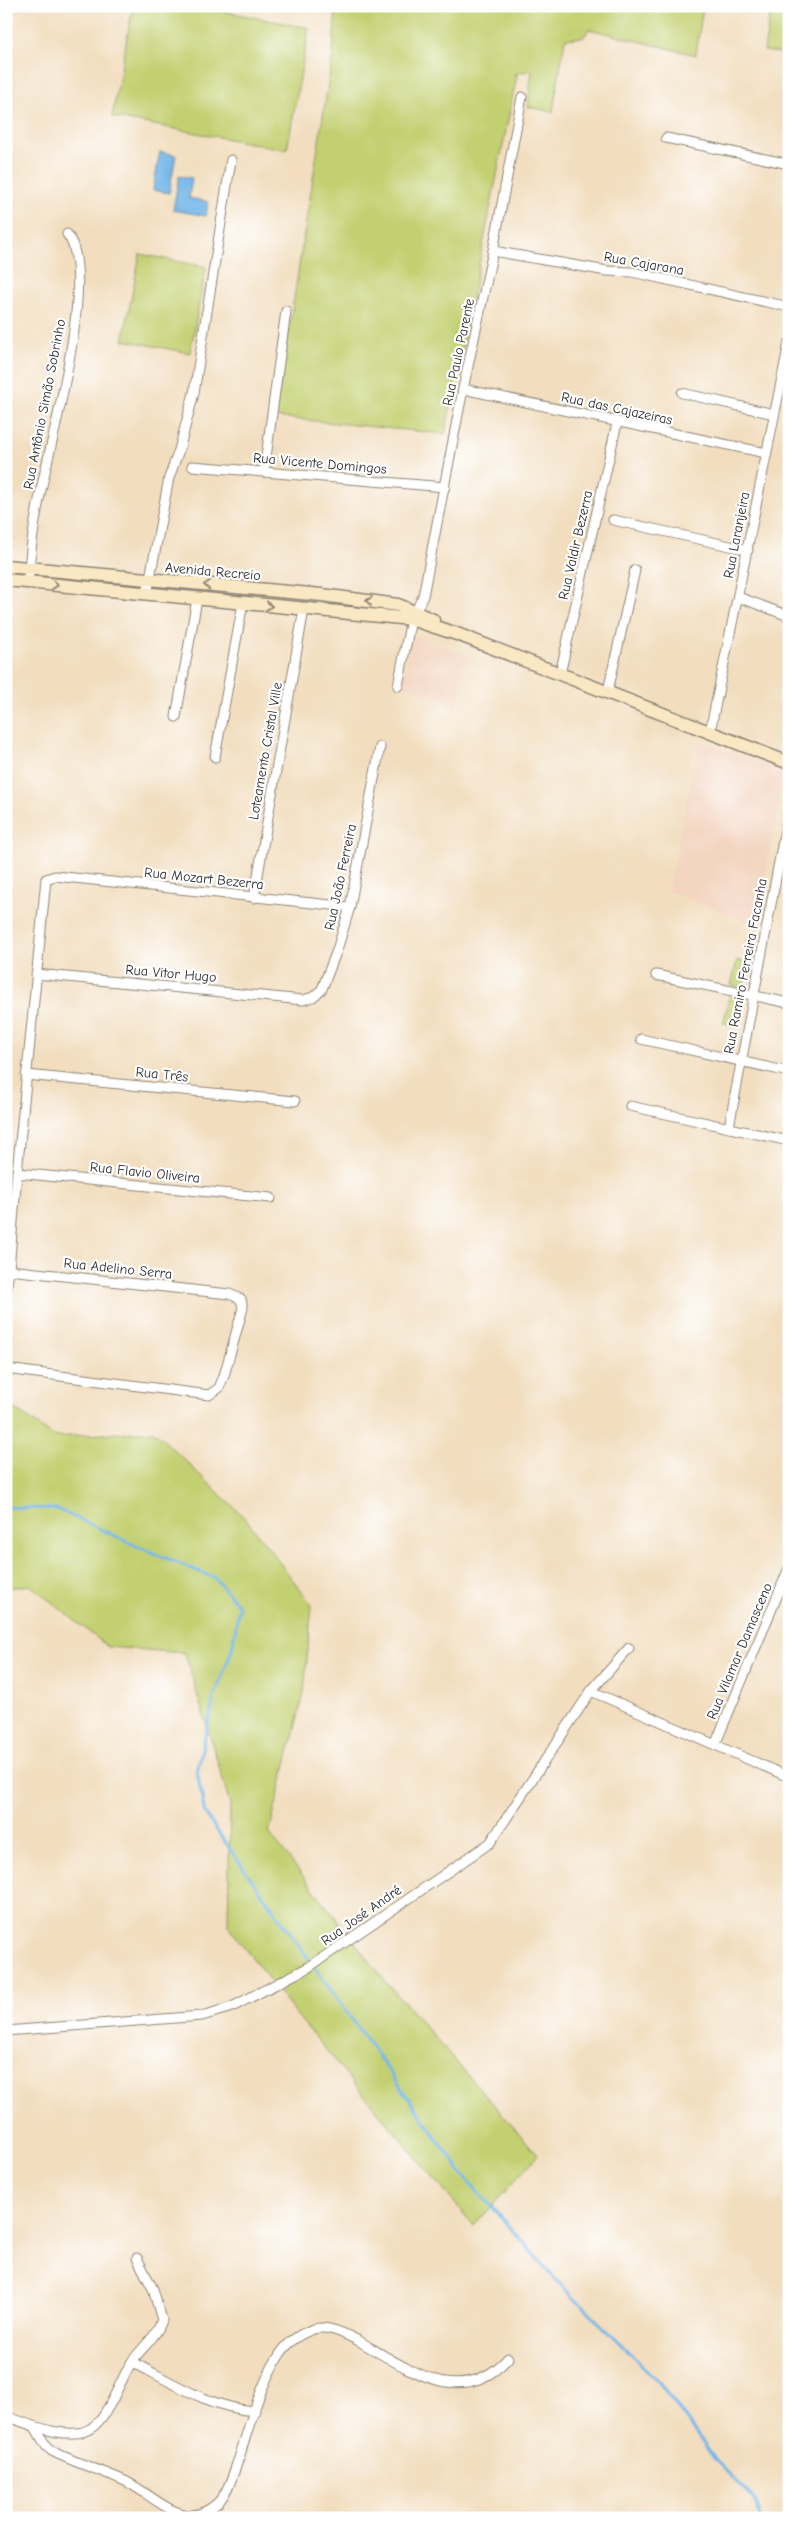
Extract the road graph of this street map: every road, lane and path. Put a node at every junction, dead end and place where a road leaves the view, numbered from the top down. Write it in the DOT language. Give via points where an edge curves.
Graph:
graph roads {
  1 [pos="522,96"];
  2 [pos="666,138"];
  3 [pos="231,160"];
  4 [pos="789,164"];
  5 [pos="67,234"];
  6 [pos="493,251"];
  7 [pos="789,307"];
  8 [pos="286,311"];
  9 [pos="789,343"];
  10 [pos="463,389"];
  11 [pos="682,393"];
  12 [pos="774,414"];
  13 [pos="617,423"];
  14 [pos="766,453"];
  15 [pos="192,466"];
  16 [pos="264,472"];
  17 [pos="445,487"];
  18 [pos="613,520"];
  19 [pos="748,550"];
  20 [pos="6,566"];
  21 [pos="635,570"];
  22 [pos="29,576"];
  23 [pos="6,580"];
  24 [pos="150,580"];
  25 [pos="148,594"];
  26 [pos="738,597"];
  27 [pos="197,599"];
  28 [pos="243,603"];
  29 [pos="304,609"];
  30 [pos="413,615"];
  31 [pos="789,616"];
  32 [pos="560,674"];
  33 [pos="398,686"];
  34 [pos="608,691"];
  35 [pos="176,716"];
  36 [pos="710,732"];
  37 [pos="380,747"];
  38 [pos="215,757"];
  39 [pos="789,763"];
  40 [pos="789,809"];
  41 [pos="254,898"];
  42 [pos="350,906"];
  43 [pos="36,974"];
  44 [pos="656,975"];
  45 [pos="753,995"];
  46 [pos="303,1000"];
  47 [pos="789,1003"];
  48 [pos="641,1039"];
  49 [pos="741,1062"];
  50 [pos="789,1072"];
  51 [pos="26,1075"];
  52 [pos="296,1102"];
  53 [pos="630,1106"];
  54 [pos="729,1128"];
  55 [pos="789,1140"];
  56 [pos="16,1173"];
  57 [pos="271,1198"];
  58 [pos="10,1268"];
  59 [pos="6,1292"];
  60 [pos="6,1369"];
  61 [pos="789,1568"];
  62 [pos="629,1648"];
  63 [pos="591,1691"];
  64 [pos="715,1745"];
  65 [pos="789,1777"];
  66 [pos="6,2031"];
  67 [pos="137,2258"];
  68 [pos="508,2358"];
  69 [pos="132,2362"];
  70 [pos="255,2411"];
  71 [pos="6,2416"];
  72 [pos="35,2426"];
  1 -- 6 [label="street, Rua Paulo Parente"];
  2 -- 4 [label="street"];
  3 -- 24 [label="street" via="194,393 169,478"];
  5 -- 22 [label="street, Rua Antônio Simão Sobrinho" via="78,262 76,313 40,494"];
  6 -- 7 [label="street, Rua Cajarana" via="607,271 632,272"];
  6 -- 10 [label="street, Rua Paulo Parente"];
  8 -- 16 [label="street"];
  9 -- 12 [label="street, Rua Laranjeira"];
  10 -- 13 [label="street, Rua das Cajazeiras"];
  10 -- 17 [label="street, Rua Paulo Parente"];
  11 -- 12 [label="street"];
  12 -- 14 [label="street, Rua Laranjeira"];
  13 -- 14 [label="street, Rua das Cajazeiras"];
  13 -- 32 [label="street, Rua Valdir Bezerra"];
  14 -- 19 [label="street, Rua Laranjeira"];
  15 -- 16 [label="street, Rua Vicente Domingos"];
  16 -- 17 [label="street, Rua Vicente Domingos"];
  17 -- 30 [label="street, Rua Paulo Parente" via="423,596"];
  18 -- 19 [label="street"];
  19 -- 26 [label="street, Rua Laranjeira"];
  20 -- 22 [label="main road, Avenida Recreio"];
  21 -- 34 [label="street"];
  22 -- 23 [label="main road, Avenida Recreio"];
  22 -- 24 [label="main road, Avenida Recreio"];
  22 -- 25 [label="main road, Avenida Recreio, one-way"];
  24 -- 25 [label="street"];
  30 -- 24 [label="main road, Avenida Recreio, one-way" via="398,605"];
  25 -- 27 [label="main road, Avenida Recreio"];
  26 -- 31 [label="street"];
  26 -- 36 [label="street, Rua Laranjeira"];
  27 -- 28 [label="main road, Avenida Recreio"];
  27 -- 35 [label="street"];
  28 -- 29 [label="main road, Avenida Recreio, one-way"];
  28 -- 38 [label="street"];
  29 -- 30 [label="main road, Avenida Recreio"];
  29 -- 41 [label="street, Loteamento Cristal Ville"];
  30 -- 32 [label="main road"];
  30 -- 33 [label="street"];
  32 -- 34 [label="main road"];
  34 -- 36 [label="main road"];
  36 -- 39 [label="main road"];
  37 -- 42 [label="street, Rua João Ferreira"];
  40 -- 45 [label="street, Rua Ramiro Ferreira Facanha"];
  41 -- 42 [label="street, Rua Mozart Bezerra"];
  41 -- 43 [label="street, Rua Mozart Bezerra" via="55,876 46,879"];
  42 -- 46 [label="street, Rua João Ferreira" via="322,989"];
  43 -- 46 [label="street, Rua Vitor Hugo"];
  43 -- 51 [label="street"];
  44 -- 45 [label="street"];
  45 -- 47 [label="street"];
  45 -- 49 [label="street, Rua Ramiro Ferreira Facanha"];
  48 -- 49 [label="street"];
  49 -- 50 [label="street"];
  49 -- 54 [label="street, Rua Ramiro Ferreira Facanha"];
  51 -- 52 [label="street, Rua Três"];
  51 -- 56 [label="street"];
  53 -- 54 [label="street"];
  54 -- 55 [label="street"];
  56 -- 57 [label="street, Rua Flavio Oliveira"];
  56 -- 58 [label="street"];
  58 -- 59 [label="street"];
  58 -- 60 [label="street, Rua Adelino Serra" via="229,1294 241,1298 243,1308 224,1376 214,1393 209,1395"];
  61 -- 64 [label="street, Rua Vilamar Damasceno"];
  62 -- 63 [label="street, Rua José André"];
  63 -- 64 [label="street"];
  63 -- 66 [label="street, Rua José André" via="490,1843 301,1972 232,2007 202,2016"];
  64 -- 65 [label="street"];
  67 -- 69 [label="street" via="153,2289 162,2317 156,2332"];
  68 -- 70 [label="street" via="486,2378 447,2384 428,2378 343,2333 316,2328 297,2337 276,2359"];
  69 -- 70 [label="street" via="197,2395 229,2407"];
  69 -- 72 [label="street" via="103,2414 88,2430 62,2432"];
  70 -- 72 [label="street" via="222,2499 204,2512 189,2515 149,2497 126,2481 52,2451"];
  71 -- 72 [label="street"];
}
